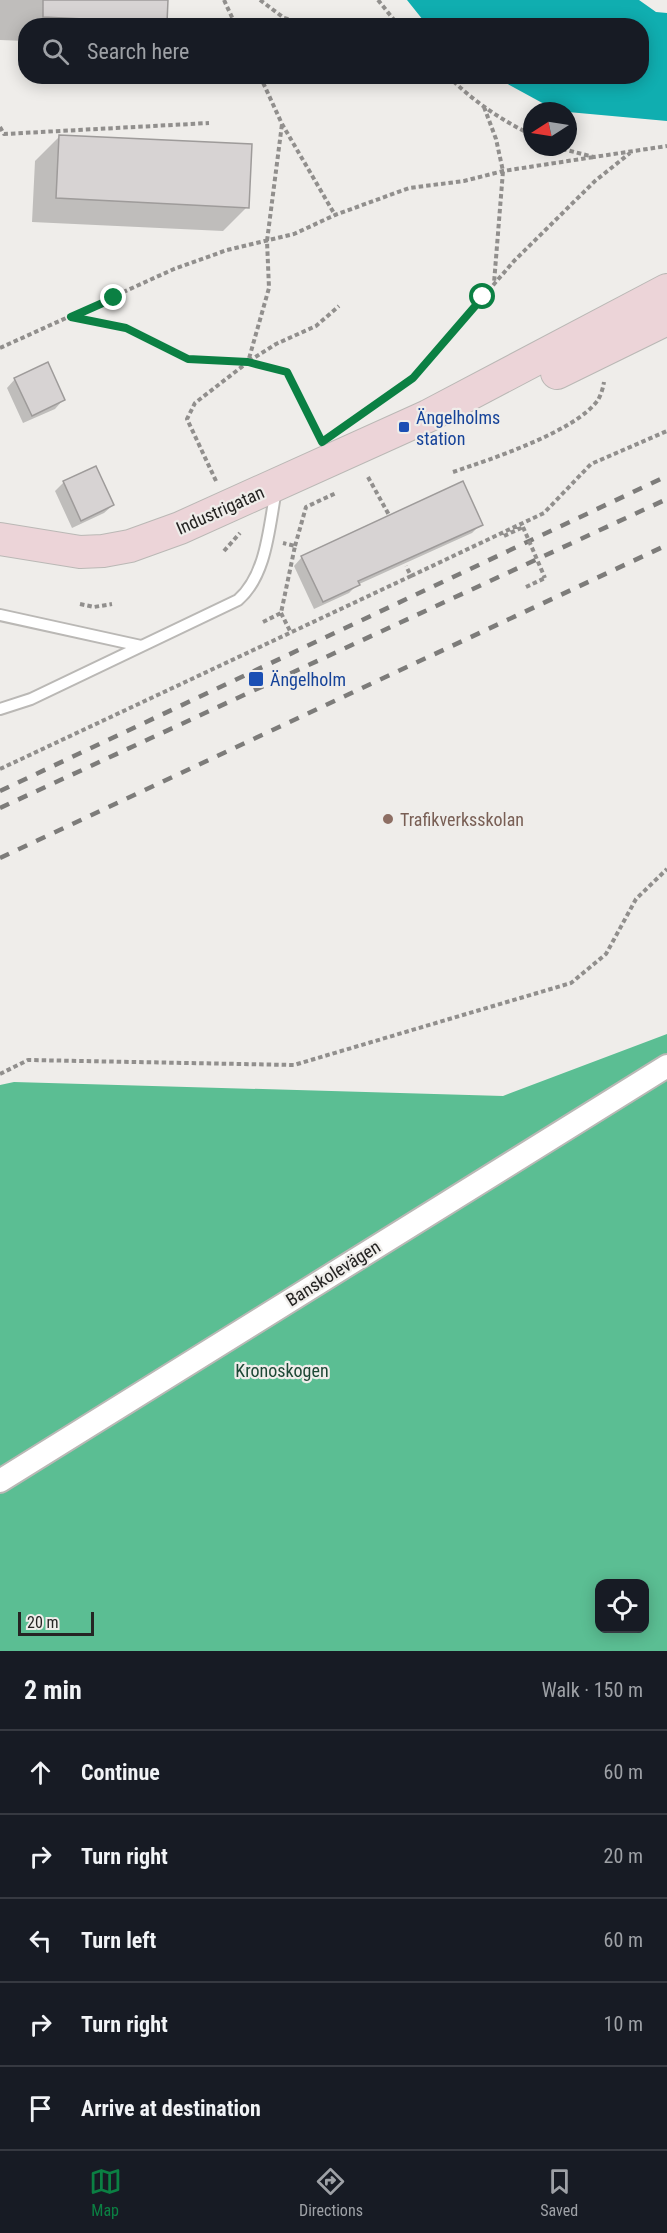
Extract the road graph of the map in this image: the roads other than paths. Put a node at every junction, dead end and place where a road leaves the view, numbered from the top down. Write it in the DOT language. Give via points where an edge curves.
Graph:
graph roads {
  1 [pos="667,290"];
  2 [pos="667,319"];
  3 [pos="428,416"];
  4 [pos="277,485"];
  5 [pos="0,539"];
  6 [pos="0,615"];
  7 [pos="141,646"];
  8 [pos="0,709"];
  9 [pos="667,1066"];
  10 [pos="0,1481"];
  1 -- 3 [label="street, Industrigatan"];
  2 -- 3 [label="street" via="455,422"];
  3 -- 4 [label="street, Industrigatan"];
  4 -- 5 [label="street, Industrigatan" via="130,546 80,552"];
  4 -- 7 [label="lane" via="257,574 246,593 230,605"];
  6 -- 7 [label="lane"];
  7 -- 8 [label="lane" via="31,699"];
  9 -- 10 [label="street, Banskolevägen"];
}
